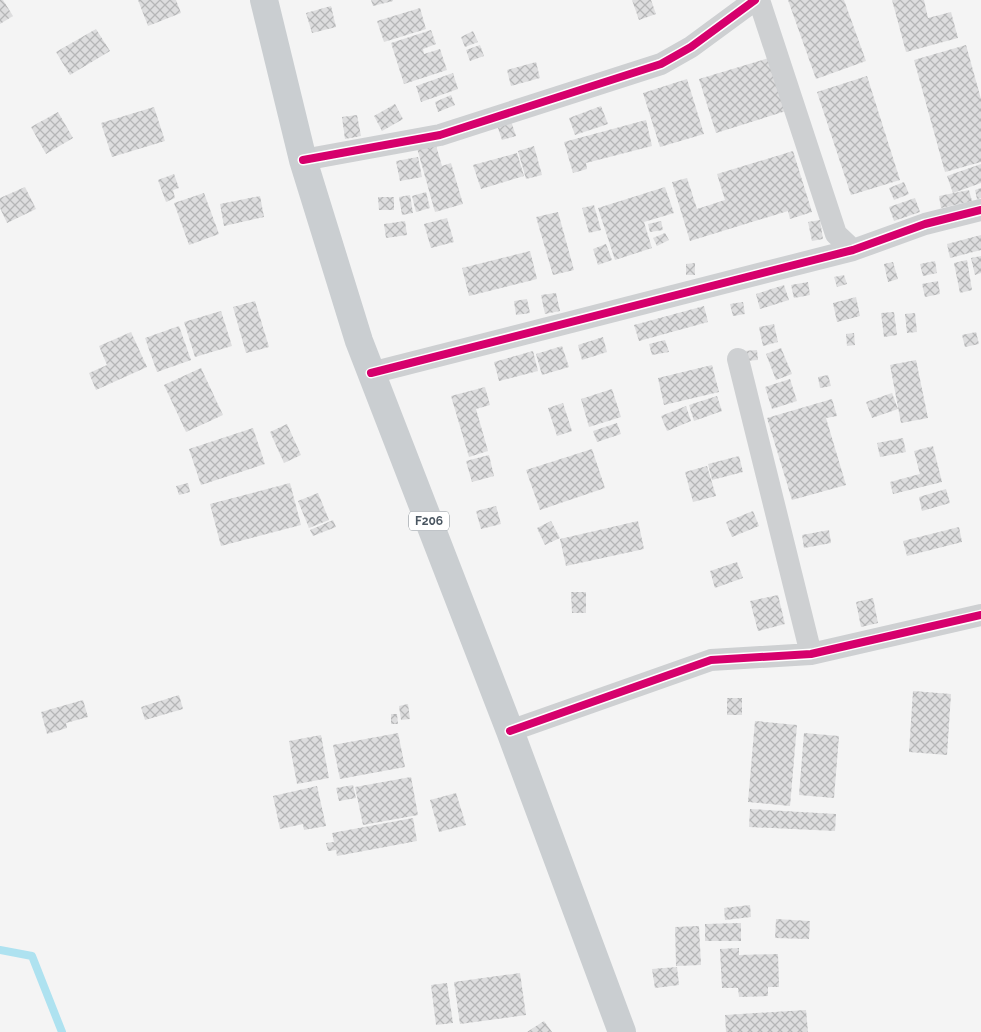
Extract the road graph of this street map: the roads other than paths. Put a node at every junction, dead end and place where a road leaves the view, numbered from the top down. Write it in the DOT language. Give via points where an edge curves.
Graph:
graph roads {
  1 [pos="264,0"];
  2 [pos="755,0"];
  3 [pos="759,0"];
  4 [pos="304,160"];
  5 [pos="981,210"];
  6 [pos="853,250"];
  7 [pos="738,359"];
  8 [pos="371,373"];
  9 [pos="981,615"];
  10 [pos="811,654"];
  11 [pos="510,731"];
  12 [pos="622,1032"];
  1 -- 4 [label="main road, F206"];
  2 -- 4 [label="street" via="691,48 661,64 440,135"];
  3 -- 6 [label="street" via="836,234"];
  4 -- 8 [label="main road, F206"];
  5 -- 6 [label="street" via="926,224"];
  6 -- 8 [label="street"];
  7 -- 10 [label="street"];
  8 -- 11 [label="main road, F206"];
  9 -- 10 [label="street"];
  10 -- 11 [label="street" via="711,660"];
  11 -- 12 [label="main road, F206"];
}
